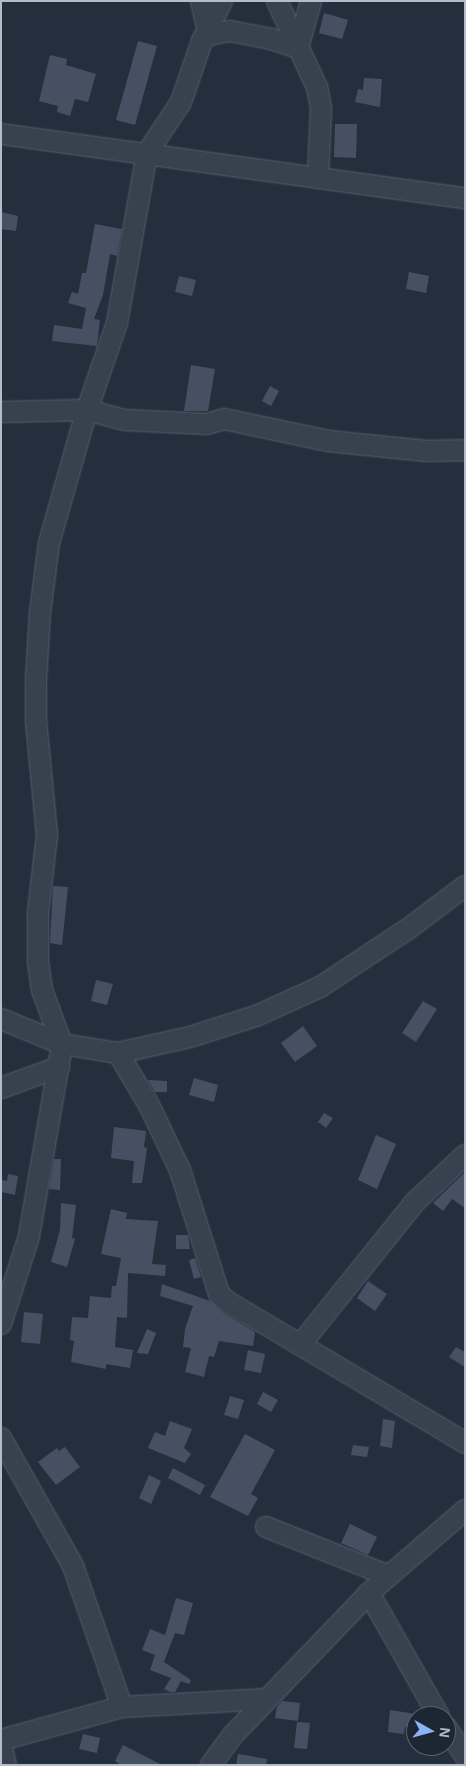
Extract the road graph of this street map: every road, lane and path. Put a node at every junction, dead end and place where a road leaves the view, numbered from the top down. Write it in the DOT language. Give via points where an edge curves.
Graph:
graph roads {
  1 [pos="201,1"];
  2 [pos="222,1"];
  3 [pos="277,1"];
  4 [pos="311,1"];
  5 [pos="209,27"];
  6 [pos="298,48"];
  7 [pos="1,134"];
  8 [pos="147,153"];
  9 [pos="318,178"];
  10 [pos="465,198"];
  11 [pos="87,410"];
  12 [pos="1,412"];
  13 [pos="465,450"];
  14 [pos="465,886"];
  15 [pos="1,1020"];
  16 [pos="62,1044"];
  17 [pos="118,1053"];
  18 [pos="59,1067"];
  19 [pos="1,1088"];
  20 [pos="465,1155"];
  21 [pos="1,1324"];
  22 [pos="300,1345"];
  23 [pos="1,1438"];
  24 [pos="465,1443"];
  25 [pos="465,1510"];
  26 [pos="266,1527"];
  27 [pos="389,1576"];
  28 [pos="370,1593"];
  29 [pos="268,1699"];
  30 [pos="433,1706"];
  31 [pos="122,1707"];
  32 [pos="1,1742"];
  33 [pos="456,1742"];
  34 [pos="465,1756"];
  35 [pos="6,1765"];
  36 [pos="211,1765"];
  1 -- 5 [label="street"];
  2 -- 5 [label="street"];
  3 -- 6 [label="street"];
  4 -- 6 [label="street"];
  5 -- 6 [label="street" via="209,35 230,31"];
  5 -- 8 [label="street" via="181,102"];
  6 -- 9 [label="street" via="317,87 321,108"];
  7 -- 8 [label="street"];
  8 -- 9 [label="street"];
  8 -- 11 [label="street" via="117,322"];
  9 -- 10 [label="street"];
  11 -- 12 [label="street"];
  11 -- 13 [label="street" via="125,420 207,424 224,419 328,441 426,451"];
  11 -- 16 [label="street" via="49,543 36,680 36,720 47,835 38,913 38,960 42,990"];
  14 -- 17 [label="street" via="412,926 320,987 256,1016 190,1037"];
  15 -- 16 [label="street"];
  16 -- 17 [label="street"];
  16 -- 18 [label="street"];
  17 -- 22 [label="street" via="149,1105 180,1170 220,1294"];
  18 -- 19 [label="street"];
  18 -- 21 [label="street" via="29,1236"];
  20 -- 22 [label="street" via="414,1203"];
  22 -- 24 [label="street"];
  23 -- 31 [label="street" via="73,1566"];
  25 -- 27 [label="street"];
  26 -- 27 [label="street"];
  27 -- 28 [label="street"];
  28 -- 29 [label="street"];
  28 -- 30 [label="street"];
  29 -- 31 [label="street"];
  29 -- 36 [label="street"];
  31 -- 32 [label="street"];
  32 -- 35 [label="street"];
  33 -- 34 [label="street"];
}
